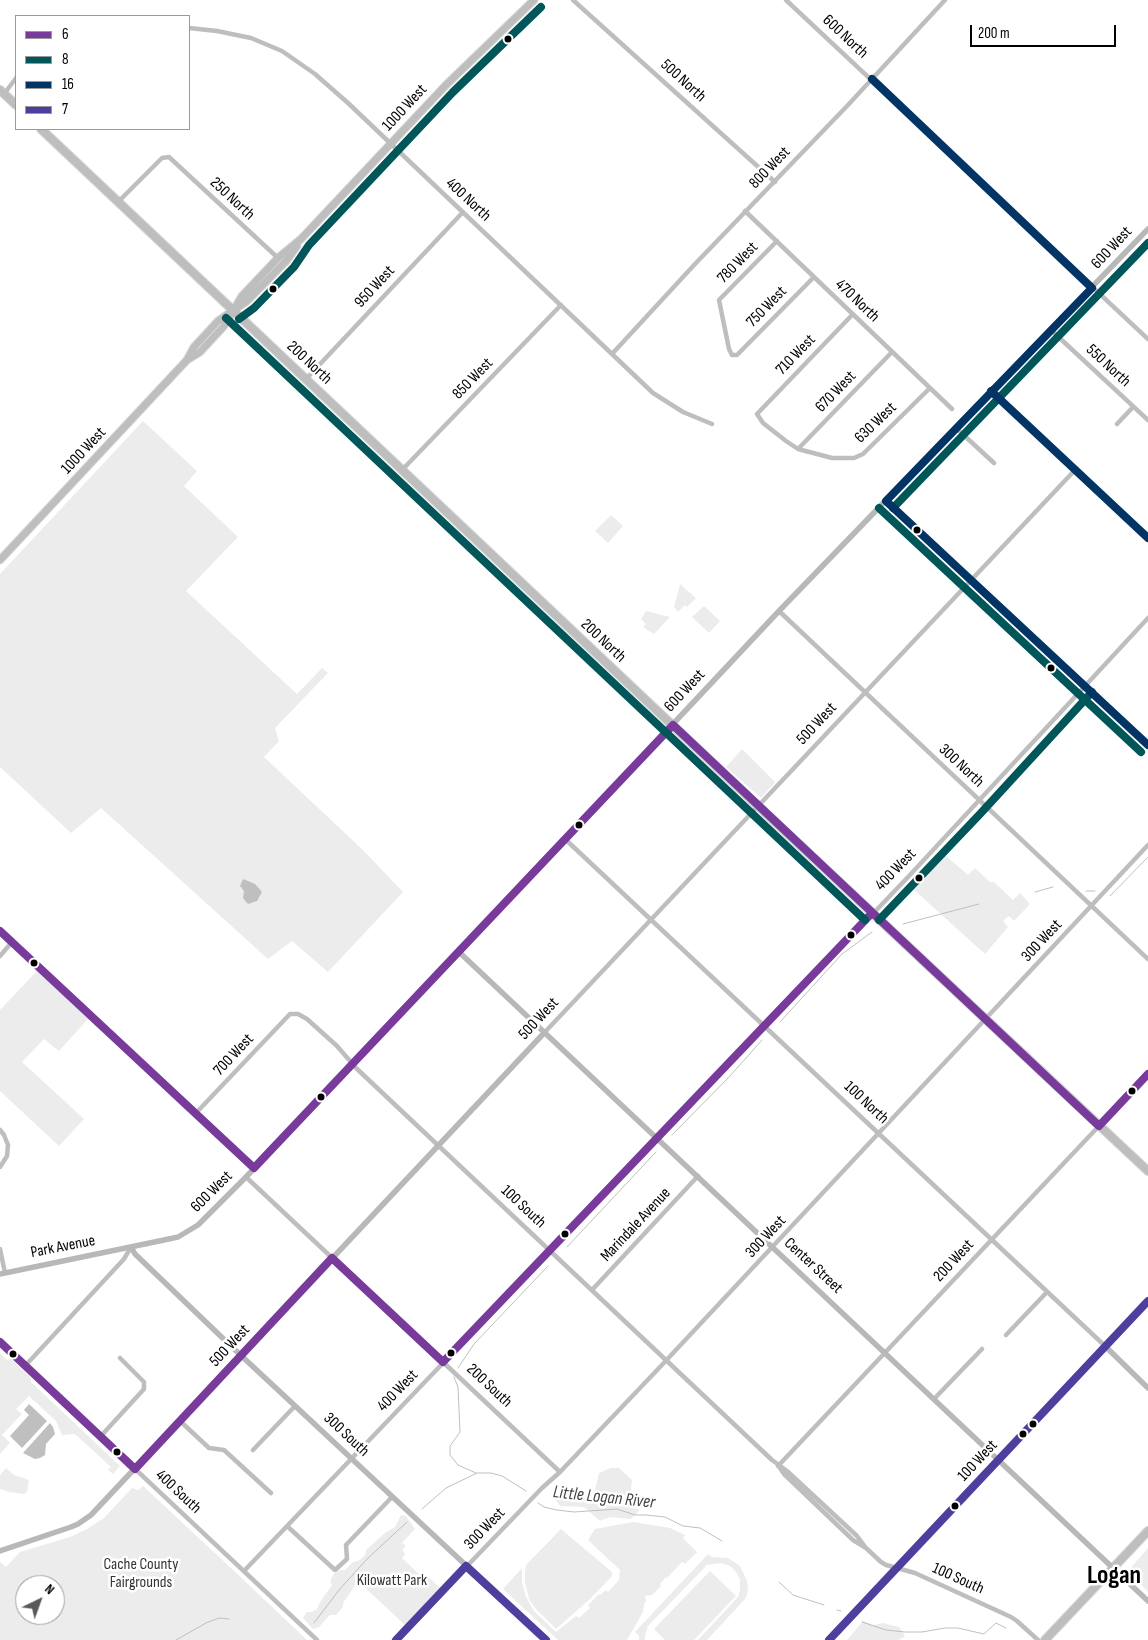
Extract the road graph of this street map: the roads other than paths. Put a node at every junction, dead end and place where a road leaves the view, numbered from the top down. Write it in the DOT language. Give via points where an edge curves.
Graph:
graph roads {
  1 [pos="534,0"];
  2 [pos="574,0"];
  3 [pos="788,0"];
  4 [pos="944,0"];
  5 [pos="190,28"];
  6 [pos="15,79"];
  7 [pos="872,79"];
  8 [pos="2,92"];
  9 [pos="15,104"];
  10 [pos="42,130"];
  11 [pos="391,144"];
  12 [pos="774,182"];
  13 [pos="118,202"];
  14 [pos="745,211"];
  15 [pos="463,212"];
  16 [pos="1148,229"];
  17 [pos="301,239"];
  18 [pos="776,241"];
  19 [pos="278,258"];
  20 [pos="814,277"];
  21 [pos="1092,288"];
  22 [pos="561,305"];
  23 [pos="234,311"];
  24 [pos="853,314"];
  25 [pos="1051,330"];
  26 [pos="1148,339"];
  27 [pos="892,352"];
  28 [pos="612,354"];
  29 [pos="737,355"];
  30 [pos="306,379"];
  31 [pos="930,388"];
  32 [pos="991,391"];
  33 [pos="1133,406"];
  34 [pos="952,409"];
  35 [pos="757,414"];
  36 [pos="1148,420"];
  37 [pos="712,424"];
  38 [pos="1117,424"];
  39 [pos="956,428"];
  40 [pos="798,449"];
  41 [pos="994,463"];
  42 [pos="403,470"];
  43 [pos="1075,470"];
  44 [pos="886,500"];
  45 [pos="1148,538"];
  46 [pos="0,560"];
  47 [pos="972,580"];
  48 [pos="779,611"];
  49 [pos="1148,618"];
  50 [pos="1084,685"];
  51 [pos="865,693"];
  52 [pos="672,725"];
  53 [pos="1148,745"];
  54 [pos="979,800"];
  55 [pos="758,806"];
  56 [pos="565,839"];
  57 [pos="1148,846"];
  58 [pos="1092,906"];
  59 [pos="872,913"];
  60 [pos="651,920"];
  61 [pos="0,931"];
  62 [pos="12,942"];
  63 [pos="460,952"];
  64 [pos="0,956"];
  65 [pos="1148,959"];
  66 [pos="290,1014"];
  67 [pos="986,1020"];
  68 [pos="764,1026"];
  69 [pos="545,1032"];
  70 [pos="352,1064"];
  71 [pos="1148,1074"];
  72 [pos="196,1113"];
  73 [pos="1099,1126"];
  74 [pos="0,1130"];
  75 [pos="879,1134"];
  76 [pos="657,1138"];
  77 [pos="438,1145"];
  78 [pos="0,1167"];
  79 [pos="254,1168"];
  80 [pos="1148,1171"];
  81 [pos="698,1176"];
  82 [pos="246,1177"];
  83 [pos="991,1240"];
  84 [pos="131,1247"];
  85 [pos="773,1247"];
  86 [pos="0,1249"];
  87 [pos="550,1250"];
  88 [pos="332,1258"];
  89 [pos="2,1274"];
  90 [pos="592,1290"];
  91 [pos="1047,1292"];
  92 [pos="1148,1300"];
  93 [pos="1006,1335"];
  94 [pos="0,1342"];
  95 [pos="1105,1346"];
  96 [pos="982,1349"];
  97 [pos="885,1353"];
  98 [pos="241,1355"];
  99 [pos="120,1358"];
  100 [pos="666,1360"];
  101 [pos="443,1362"];
  102 [pos="25,1366"];
  103 [pos="1148,1388"];
  104 [pos="934,1399"];
  105 [pos="295,1406"];
  106 [pos="180,1420"];
  107 [pos="100,1437"];
  108 [pos="254,1450"];
  109 [pos="351,1458"];
  110 [pos="998,1460"];
  111 [pos="779,1466"];
  112 [pos="135,1468"];
  113 [pos="560,1472"];
  114 [pos="271,1493"];
  115 [pos="392,1497"];
  116 [pos="287,1526"];
  117 [pos="1148,1531"];
  118 [pos="0,1551"];
  119 [pos="466,1566"];
  120 [pos="896,1568"];
  121 [pos="1113,1568"];
  122 [pos="244,1571"];
  123 [pos="1148,1600"];
  124 [pos="317,1640"];
  125 [pos="396,1640"];
  126 [pos="546,1640"];
  127 [pos="829,1640"];
  128 [pos="1038,1640"];
  129 [pos="1046,1640"];
  1 -- 11 [label="main road, 1000 West" via="446,85"];
  2 -- 12 [label="street, 500 North"];
  3 -- 7 [label="street, 600 North"];
  4 -- 7 [label="street, 800 West"];
  5 -- 11 [label="street, 400 North" via="250,38 282,51 315,74"];
  6 -- 8 [label="street"];
  7 -- 12 [label="street, 800 West"];
  7 -- 21 [label="street, 600 North"];
  8 -- 9 [label="highway"];
  10 -- 13 [label="highway, 200 North"];
  11 -- 15 [label="street, 400 North"];
  11 -- 17 [label="main road, 1000 West"];
  12 -- 14 [label="street, 800 West"];
  13 -- 19 [label="street, 250 North" via="162,158 169,157"];
  13 -- 23 [label="highway, 200 North"];
  14 -- 18 [label="street, 470 North"];
  14 -- 28 [label="street, 800 West"];
  15 -- 22 [label="street, 400 North"];
  15 -- 30 [label="street, 950 West"];
  16 -- 21 [label="street, 600 West"];
  17 -- 19 [label="main road, 1000 West"];
  17 -- 23 [label="main road, 1000 West" via="287,260"];
  18 -- 20 [label="street, 470 North"];
  18 -- 29 [label="street, 780 West" via="719,300 729,349 732,355"];
  19 -- 23 [label="main road, 1000 West" via="242,296"];
  20 -- 24 [label="street, 470 North"];
  20 -- 29 [label="street, 750 West"];
  21 -- 25 [label="street, 600 West"];
  21 -- 26 [label="street, 600 North"];
  22 -- 28 [label="street, 400 North"];
  22 -- 42 [label="street, 850 West"];
  23 -- 30 [label="highway, 200 North"];
  23 -- 46 [label="main road, 1000 West" via="218,321 194,347 187,360"];
  24 -- 27 [label="street, 470 North"];
  24 -- 35 [label="street, 710 West"];
  25 -- 32 [label="street, 600 West"];
  25 -- 33 [label="street, 550 North"];
  27 -- 31 [label="street, 470 North"];
  27 -- 40 [label="street, 670 West"];
  28 -- 37 [label="street, 400 North" via="653,393 683,412"];
  30 -- 42 [label="highway, 200 North"];
  31 -- 34 [label="street, 470 North"];
  31 -- 40 [label="street, 630 West" via="863,454 854,458 832,458"];
  32 -- 39 [label="street, 600 West"];
  32 -- 43 [label="street"];
  33 -- 36 [label="street, 550 North"];
  33 -- 38 [label="street"];
  35 -- 40 [label="street, 630 West" via="775,434"];
  39 -- 41 [label="street"];
  39 -- 44 [label="street, 600 West"];
  42 -- 52 [label="highway, 200 North"];
  43 -- 45 [label="street"];
  43 -- 47 [label="street, 500 West"];
  44 -- 47 [label="street"];
  44 -- 48 [label="street, 600 West"];
  47 -- 50 [label="street"];
  47 -- 51 [label="street, 500 West"];
  48 -- 51 [label="street, 300 North"];
  48 -- 52 [label="street, 600 West"];
  49 -- 50 [label="street, 400 West"];
  50 -- 53 [label="street"];
  50 -- 54 [label="street, 400 West"];
  51 -- 54 [label="street, 300 North"];
  51 -- 55 [label="street, 500 West"];
  52 -- 55 [label="highway, 200 North"];
  52 -- 56 [label="street, 600 West"];
  54 -- 58 [label="street, 300 North"];
  54 -- 59 [label="street, 400 West"];
  55 -- 59 [label="highway, 200 North"];
  55 -- 60 [label="street, 500 West"];
  56 -- 60 [label="street, 100 North"];
  56 -- 63 [label="street, 600 West"];
  57 -- 58 [label="street, 300 West"];
  58 -- 65 [label="street, 300 North"];
  58 -- 67 [label="street, 300 West"];
  59 -- 67 [label="highway, 200 North"];
  59 -- 68 [label="street, 400 West"];
  60 -- 68 [label="street, 100 North"];
  60 -- 69 [label="street, 500 West"];
  61 -- 62 [label="street"];
  62 -- 64 [label="street"];
  62 -- 72 [label="street"];
  63 -- 69 [label="street, Center Street"];
  63 -- 70 [label="street, 600 West"];
  66 -- 70 [label="street, 100 South" via="307,1019"];
  66 -- 72 [label="street, 700 West"];
  67 -- 73 [label="highway, 200 North"];
  67 -- 75 [label="street, 300 West"];
  68 -- 75 [label="street, 100 North"];
  68 -- 76 [label="street, 400 West"];
  69 -- 76 [label="street, Center Street"];
  69 -- 77 [label="street, 500 West"];
  70 -- 77 [label="street, 100 South"];
  70 -- 79 [label="street, 600 West"];
  71 -- 73 [label="street, 200 West"];
  72 -- 79 [label="street"];
  73 -- 80 [label="highway, 200 North"];
  73 -- 83 [label="street, 200 West"];
  74 -- 78 [label="street" via="8,1146 7,1156"];
  75 -- 83 [label="street, 100 North"];
  75 -- 85 [label="street, 300 West"];
  76 -- 81 [label="street, Center Street"];
  76 -- 87 [label="street, 400 West"];
  77 -- 87 [label="street, 100 South"];
  77 -- 88 [label="street, 500 West"];
  79 -- 82 [label="street, 600 West"];
  81 -- 85 [label="street, Center Street"];
  81 -- 90 [label="street, Marindale Avenue"];
  82 -- 84 [label="street, 600 West" via="190,1230 178,1237"];
  82 -- 88 [label="street, 200 South"];
  83 -- 91 [label="street, 100 North"];
  83 -- 97 [label="street, 200 West"];
  84 -- 89 [label="street, Park Avenue"];
  84 -- 98 [label="street, 300 South"];
  84 -- 102 [label="street" via="124,1259"];
  85 -- 97 [label="street, Center Street"];
  85 -- 100 [label="street, 300 West"];
  86 -- 89 [label="street"];
  87 -- 90 [label="street, 100 South"];
  87 -- 101 [label="street, 400 West"];
  88 -- 98 [label="street, 500 West"];
  88 -- 101 [label="street, 200 South"];
  90 -- 100 [label="street, 100 South"];
  91 -- 93 [label="street"];
  91 -- 95 [label="street, 100 North"];
  92 -- 95 [label="street, 100 West"];
  94 -- 102 [label="street, 400 South"];
  95 -- 103 [label="street, 100 North"];
  95 -- 110 [label="street, 100 West"];
  96 -- 104 [label="street"];
  97 -- 104 [label="street, Center Street"];
  97 -- 111 [label="street, 200 West"];
  98 -- 105 [label="street, 300 South"];
  98 -- 106 [label="street, 500 West"];
  99 -- 107 [label="street" via="144,1382 144,1389"];
  100 -- 111 [label="street, 100 South"];
  100 -- 113 [label="street, 300 West"];
  101 -- 109 [label="street, 400 West"];
  101 -- 113 [label="street, 200 South"];
  102 -- 107 [label="street, 400 South"];
  104 -- 110 [label="street, Center Street"];
  105 -- 108 [label="street"];
  105 -- 109 [label="street, 300 South"];
  106 -- 112 [label="street, 500 West"];
  106 -- 114 [label="street" via="209,1448 224,1450"];
  107 -- 112 [label="street, 400 South"];
  109 -- 115 [label="street, 300 South"];
  109 -- 116 [label="street, 400 West"];
  110 -- 120 [label="street, 100 West"];
  110 -- 121 [label="street, Center Street"];
  111 -- 120 [label="street, 100 South" via="881,1562"];
  112 -- 118 [label="street, 500 West" via="92,1515 78,1524"];
  112 -- 122 [label="street, 400 South"];
  113 -- 119 [label="street, 300 West"];
  115 -- 116 [label="street" via="346,1545 347,1559 335,1570"];
  115 -- 119 [label="street, 300 South"];
  116 -- 122 [label="street, 400 West"];
  117 -- 121 [label="highway"];
  119 -- 125 [label="street, 300 West"];
  119 -- 126 [label="street, 300 South"];
  120 -- 127 [label="street, 100 West"];
  120 -- 128 [label="street, 100 South" via="915,1573 1010,1617"];
  121 -- 123 [label="street, Center Street"];
  121 -- 129 [label="highway"];
  122 -- 124 [label="street, 400 South"];
}
